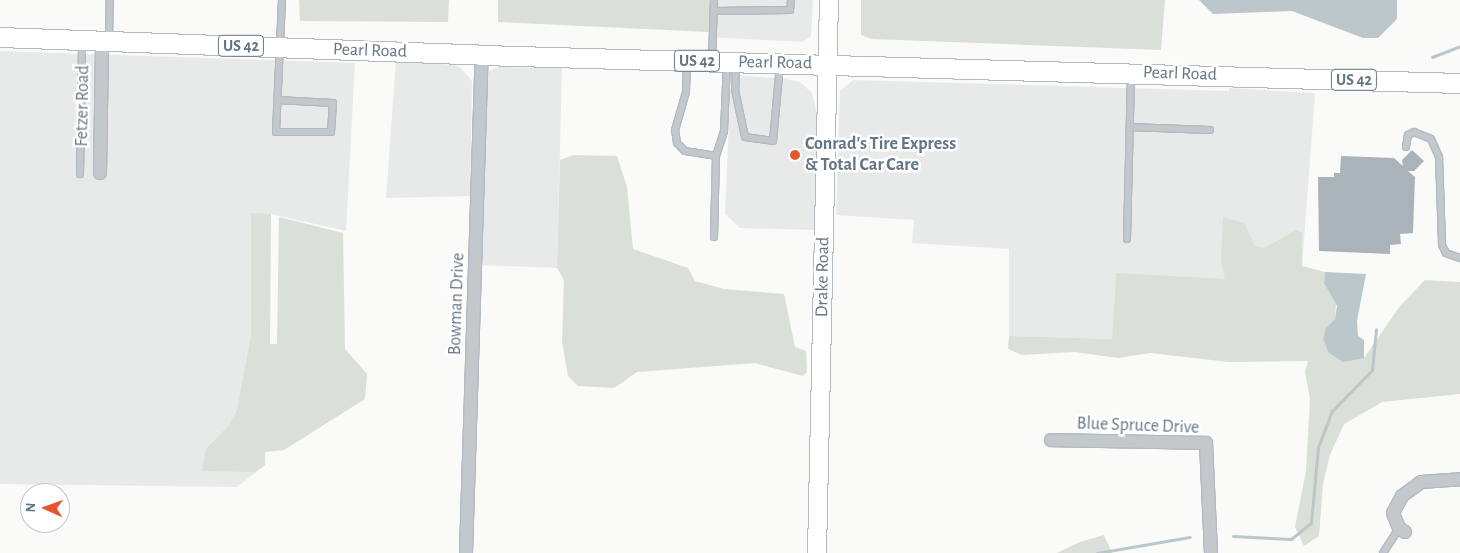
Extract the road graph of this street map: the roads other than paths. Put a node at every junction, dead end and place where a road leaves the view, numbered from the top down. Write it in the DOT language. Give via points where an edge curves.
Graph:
graph roads {
  1 [pos="110,0"];
  2 [pos="282,0"];
  3 [pos="714,0"];
  4 [pos="791,0"];
  5 [pos="829,0"];
  6 [pos="714,11"];
  7 [pos="0,37"];
  8 [pos="82,40"];
  9 [pos="105,40"];
  10 [pos="280,47"];
  11 [pos="482,56"];
  12 [pos="687,61"];
  13 [pos="725,62"];
  14 [pos="780,63"];
  15 [pos="827,64"];
  16 [pos="1131,72"];
  17 [pos="1460,83"];
  18 [pos="277,100"];
  19 [pos="1130,127"];
  20 [pos="1210,130"];
  21 [pos="1406,147"];
  22 [pos="716,156"];
  23 [pos="100,173"];
  24 [pos="80,174"];
  25 [pos="714,237"];
  26 [pos="1127,239"];
  27 [pos="1460,258"];
  28 [pos="1051,440"];
  29 [pos="1460,479"];
  30 [pos="1402,530"];
  31 [pos="466,553"];
  32 [pos="817,553"];
  33 [pos="1211,553"];
  34 [pos="1383,553"];
  1 -- 9 [label="lane"];
  2 -- 10 [label="lane"];
  3 -- 6 [label="lane"];
  4 -- 6 [label="lane" via="790,10"];
  5 -- 15 [label="street, Drake Road"];
  6 -- 13 [label="lane"];
  7 -- 8 [label="main road, Pearl Road / US 42"];
  8 -- 9 [label="main road, Pearl Road / US 42"];
  8 -- 24 [label="lane"];
  9 -- 10 [label="main road, Pearl Road / US 42"];
  9 -- 23 [label="street, Fetzer Road"];
  10 -- 11 [label="main road, Pearl Road / US 42"];
  10 -- 18 [label="lane"];
  11 -- 12 [label="main road, Pearl Road / US 42"];
  11 -- 31 [label="street, Bowman Drive"];
  12 -- 13 [label="main road, Pearl Road / US 42"];
  12 -- 22 [label="lane" via="686,92 675,130 677,143 685,151"];
  13 -- 14 [label="main road, Pearl Road / US 42"];
  13 -- 14 [label="lane" via="736,90 745,137 773,141"];
  13 -- 22 [label="lane" via="724,131"];
  14 -- 15 [label="main road, Pearl Road / US 42"];
  15 -- 16 [label="main road, Pearl Road / US 42"];
  15 -- 32 [label="street, Drake Road"];
  16 -- 17 [label="main road, Pearl Road / US 42"];
  16 -- 19 [label="lane"];
  18 -- 18 [label="lane" via="276,132 331,132 333,103"];
  19 -- 20 [label="lane"];
  19 -- 26 [label="lane"];
  21 -- 27 [label="lane" via="1408,135 1414,132 1431,139 1439,157 1442,245 1446,254"];
  22 -- 25 [label="lane"];
  28 -- 33 [label="street, Blue Spruce Drive" via="1206,443"];
  29 -- 30 [label="street" via="1432,479 1410,489 1393,513"];
  30 -- 34 [label="lane"];
}
